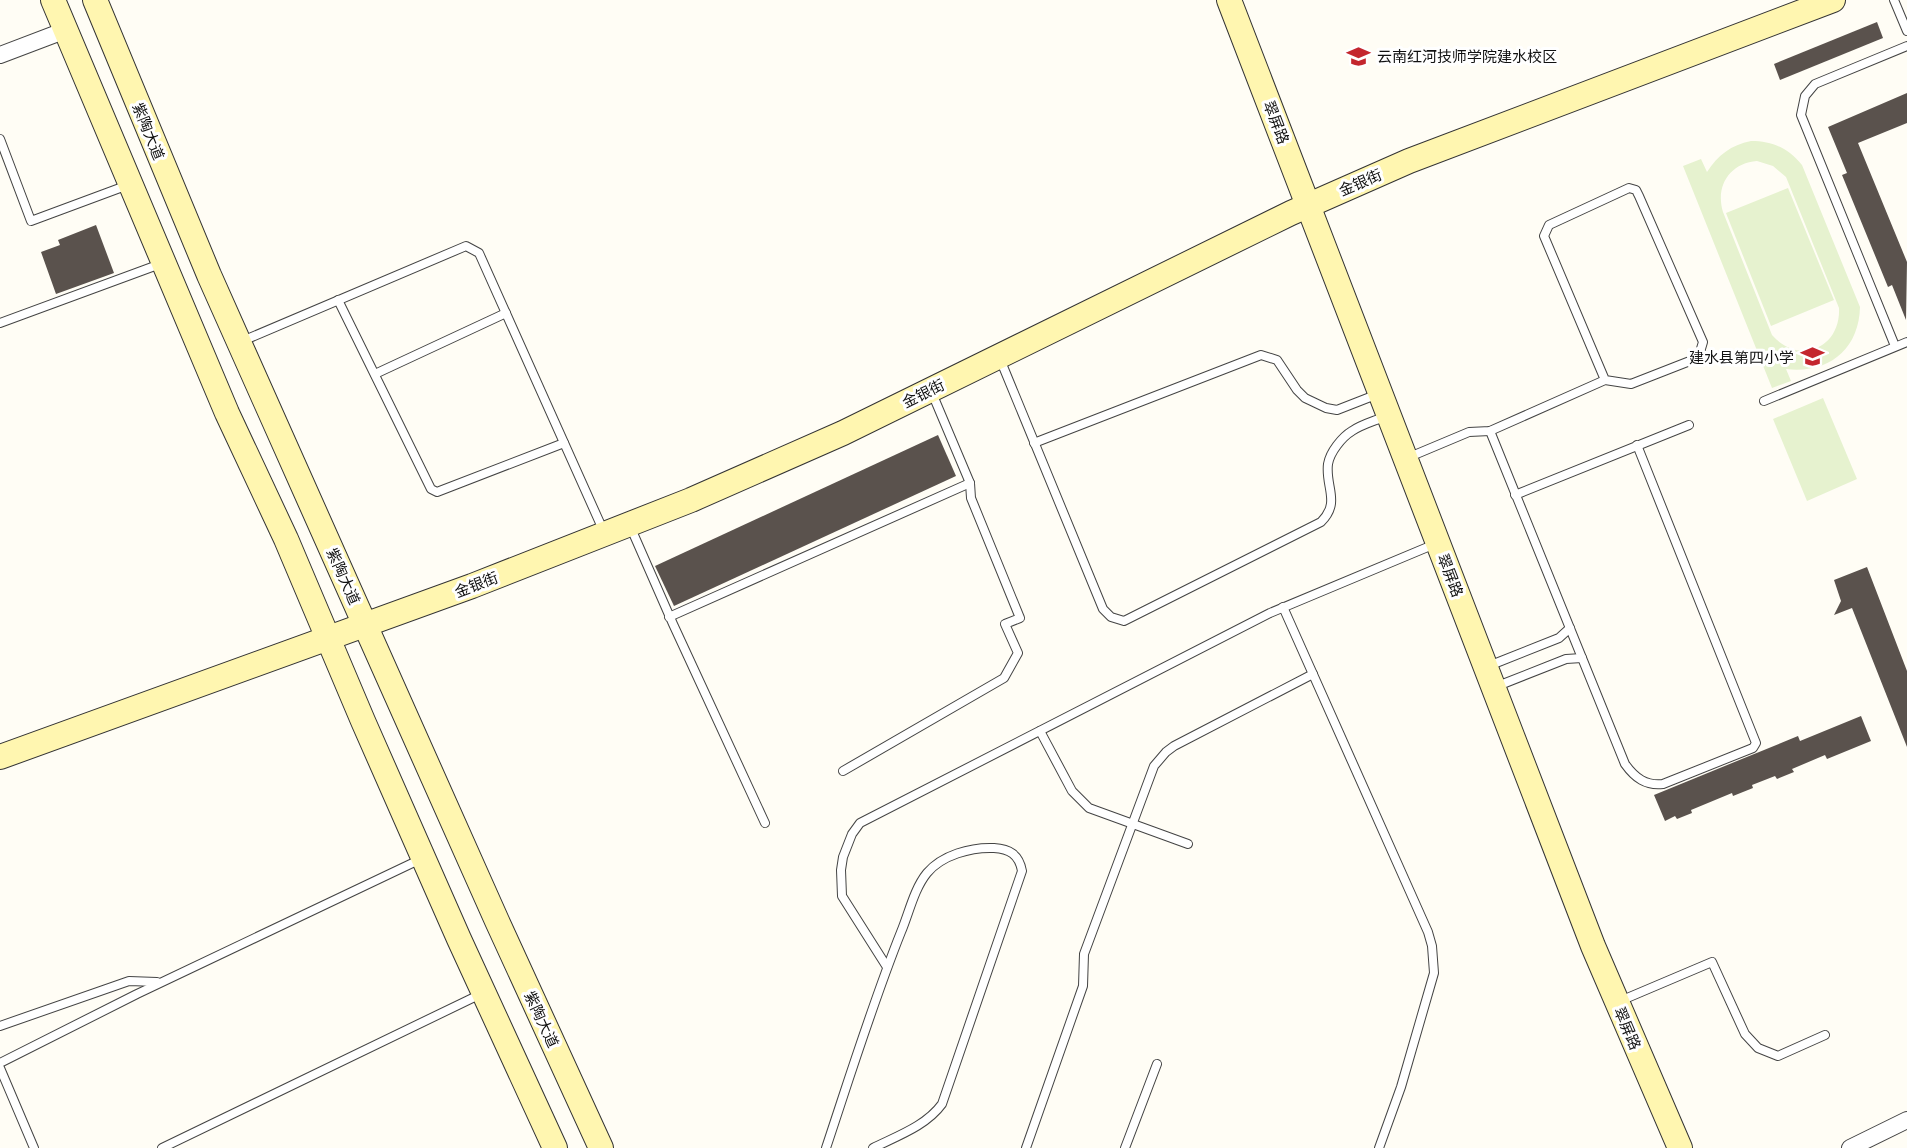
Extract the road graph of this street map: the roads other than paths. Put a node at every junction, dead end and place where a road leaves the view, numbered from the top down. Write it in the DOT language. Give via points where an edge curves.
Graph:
graph roads {
  1 [pos="53,0"];
  2 [pos="95,0"];
  3 [pos="1229,0"];
  4 [pos="1833,0"];
  5 [pos="1894,0"];
  6 [pos="66,30"];
  7 [pos="1907,31"];
  8 [pos="1907,46"];
  9 [pos="0,55"];
  10 [pos="0,139"];
  11 [pos="130,184"];
  12 [pos="1309,205"];
  13 [pos="163,262"];
  14 [pos="338,300"];
  15 [pos="506,313"];
  16 [pos="0,323"];
  17 [pos="240,342"];
  18 [pos="1907,342"];
  19 [pos="1895,346"];
  20 [pos="999,356"];
  21 [pos="375,374"];
  22 [pos="1605,380"];
  23 [pos="931,390"];
  24 [pos="1381,393"];
  25 [pos="1764,401"];
  26 [pos="1390,415"];
  27 [pos="1689,425"];
  28 [pos="1490,431"];
  29 [pos="1034,442"];
  30 [pos="564,443"];
  31 [pos="1637,445"];
  32 [pos="1406,458"];
  33 [pos="970,483"];
  34 [pos="1515,495"];
  35 [pos="630,525"];
  36 [pos="605,535"];
  37 [pos="1438,543"];
  38 [pos="1283,607"];
  39 [pos="669,617"];
  40 [pos="365,625"];
  41 [pos="1570,628"];
  42 [pos="328,638"];
  43 [pos="1582,658"];
  44 [pos="1313,674"];
  45 [pos="1490,677"];
  46 [pos="1040,731"];
  47 [pos="0,757"];
  48 [pos="843,771"];
  49 [pos="765,823"];
  50 [pos="1132,824"];
  51 [pos="1188,844"];
  52 [pos="423,858"];
  53 [pos="887,967"];
  54 [pos="161,983"];
  55 [pos="484,992"];
  56 [pos="1617,1002"];
  57 [pos="0,1026"];
  58 [pos="1825,1035"];
  59 [pos="1156,1064"];
  60 [pos="0,1065"];
  61 [pos="1907,1120"];
  62 [pos="34,1148"];
  63 [pos="162,1148"];
  64 [pos="555,1148"];
  65 [pos="601,1148"];
  66 [pos="826,1148"];
  67 [pos="873,1148"];
  68 [pos="1026,1148"];
  69 [pos="1125,1148"];
  70 [pos="1379,1148"];
  71 [pos="1680,1148"];
  72 [pos="1850,1148"];
  1 -- 6 [label="street"];
  2 -- 17 [label="street, 紫陶大道"];
  3 -- 12 [label="street, 翠屏路"];
  4 -- 12 [label="street, 金银街" via="1409,161"];
  5 -- 7 [label="lane"];
  6 -- 9 [label="street"];
  6 -- 11 [label="street"];
  8 -- 19 [label="lane" via="1815,84 1805,96 1801,115"];
  10 -- 11 [label="lane" via="31,221"];
  11 -- 13 [label="street"];
  12 -- 20 [label="street, 金银街"];
  12 -- 24 [label="street, 翠屏路"];
  13 -- 16 [label="lane"];
  13 -- 42 [label="street"];
  14 -- 15 [label="lane" via="466,246 479,253"];
  14 -- 17 [label="lane"];
  14 -- 21 [label="lane"];
  15 -- 21 [label="lane"];
  15 -- 30 [label="lane"];
  17 -- 40 [label="street, 紫陶大道"];
  18 -- 19 [label="lane"];
  19 -- 25 [label="lane"];
  20 -- 23 [label="street, 金银街"];
  20 -- 29 [label="lane"];
  21 -- 30 [label="lane" via="431,489 437,492"];
  22 -- 22 [label="lane" via="1544,236 1549,225 1629,188 1639,196 1702,342 1695,359 1631,384"];
  22 -- 28 [label="lane"];
  23 -- 33 [label="lane"];
  23 -- 35 [label="street, 金银街" via="804,451"];
  24 -- 26 [label="street, 翠屏路"];
  24 -- 29 [label="lane" via="1337,410 1326,408 1305,398 1277,360 1261,355"];
  26 -- 29 [label="lane" via="1353,429 1336,448 1328,464 1331,505 1321,522 1124,621 1103,609"];
  26 -- 32 [label="street, 翠屏路"];
  27 -- 31 [label="lane"];
  28 -- 32 [label="lane" via="1470,432"];
  28 -- 34 [label="lane"];
  30 -- 36 [label="lane"];
  31 -- 34 [label="lane"];
  31 -- 43 [label="lane" via="1756,742 1753,748 1663,784 1645,783 1625,764"];
  32 -- 37 [label="street, 翠屏路"];
  33 -- 39 [label="lane"];
  33 -- 48 [label="lane" via="971,498 1020,618 1005,624 1018,653 1016,660 1004,678"];
  34 -- 41 [label="lane"];
  35 -- 36 [label="street, 金银街"];
  35 -- 39 [label="lane"];
  36 -- 40 [label="street, 金银街"];
  37 -- 38 [label="lane"];
  37 -- 45 [label="street, 翠屏路"];
  38 -- 44 [label="lane"];
  38 -- 46 [label="lane"];
  39 -- 49 [label="lane"];
  40 -- 42 [label="street, 金银街"];
  40 -- 65 [label="street, 紫陶大道"];
  41 -- 43 [label="lane"];
  41 -- 45 [label="lane"];
  42 -- 47 [label="street, 金银街"];
  42 -- 52 [label="street"];
  43 -- 45 [label="lane"];
  44 -- 50 [label="lane" via="1166,752 1154,766"];
  44 -- 70 [label="lane" via="1432,946 1434,973"];
  45 -- 56 [label="street, 翠屏路"];
  46 -- 50 [label="lane" via="1082,803"];
  46 -- 53 [label="lane" via="860,823 852,834 843,857 842,896"];
  50 -- 51 [label="lane"];
  50 -- 68 [label="lane" via="1084,954 1083,986"];
  52 -- 54 [label="lane"];
  52 -- 55 [label="street"];
  53 -- 66 [label="lane"];
  53 -- 67 [label="lane" via="922,880 933,868 963,850 1004,849 1018,858 1022,871 942,1104 923,1123"];
  54 -- 57 [label="lane" via="129,981"];
  54 -- 60 [label="lane"];
  55 -- 63 [label="lane"];
  55 -- 64 [label="street"];
  56 -- 58 [label="lane" via="1712,962 1745,1034 1758,1048 1778,1056"];
  56 -- 71 [label="street, 翠屏路"];
  59 -- 69 [label="lane"];
  60 -- 62 [label="lane"];
  61 -- 72 [label="street"];
}
